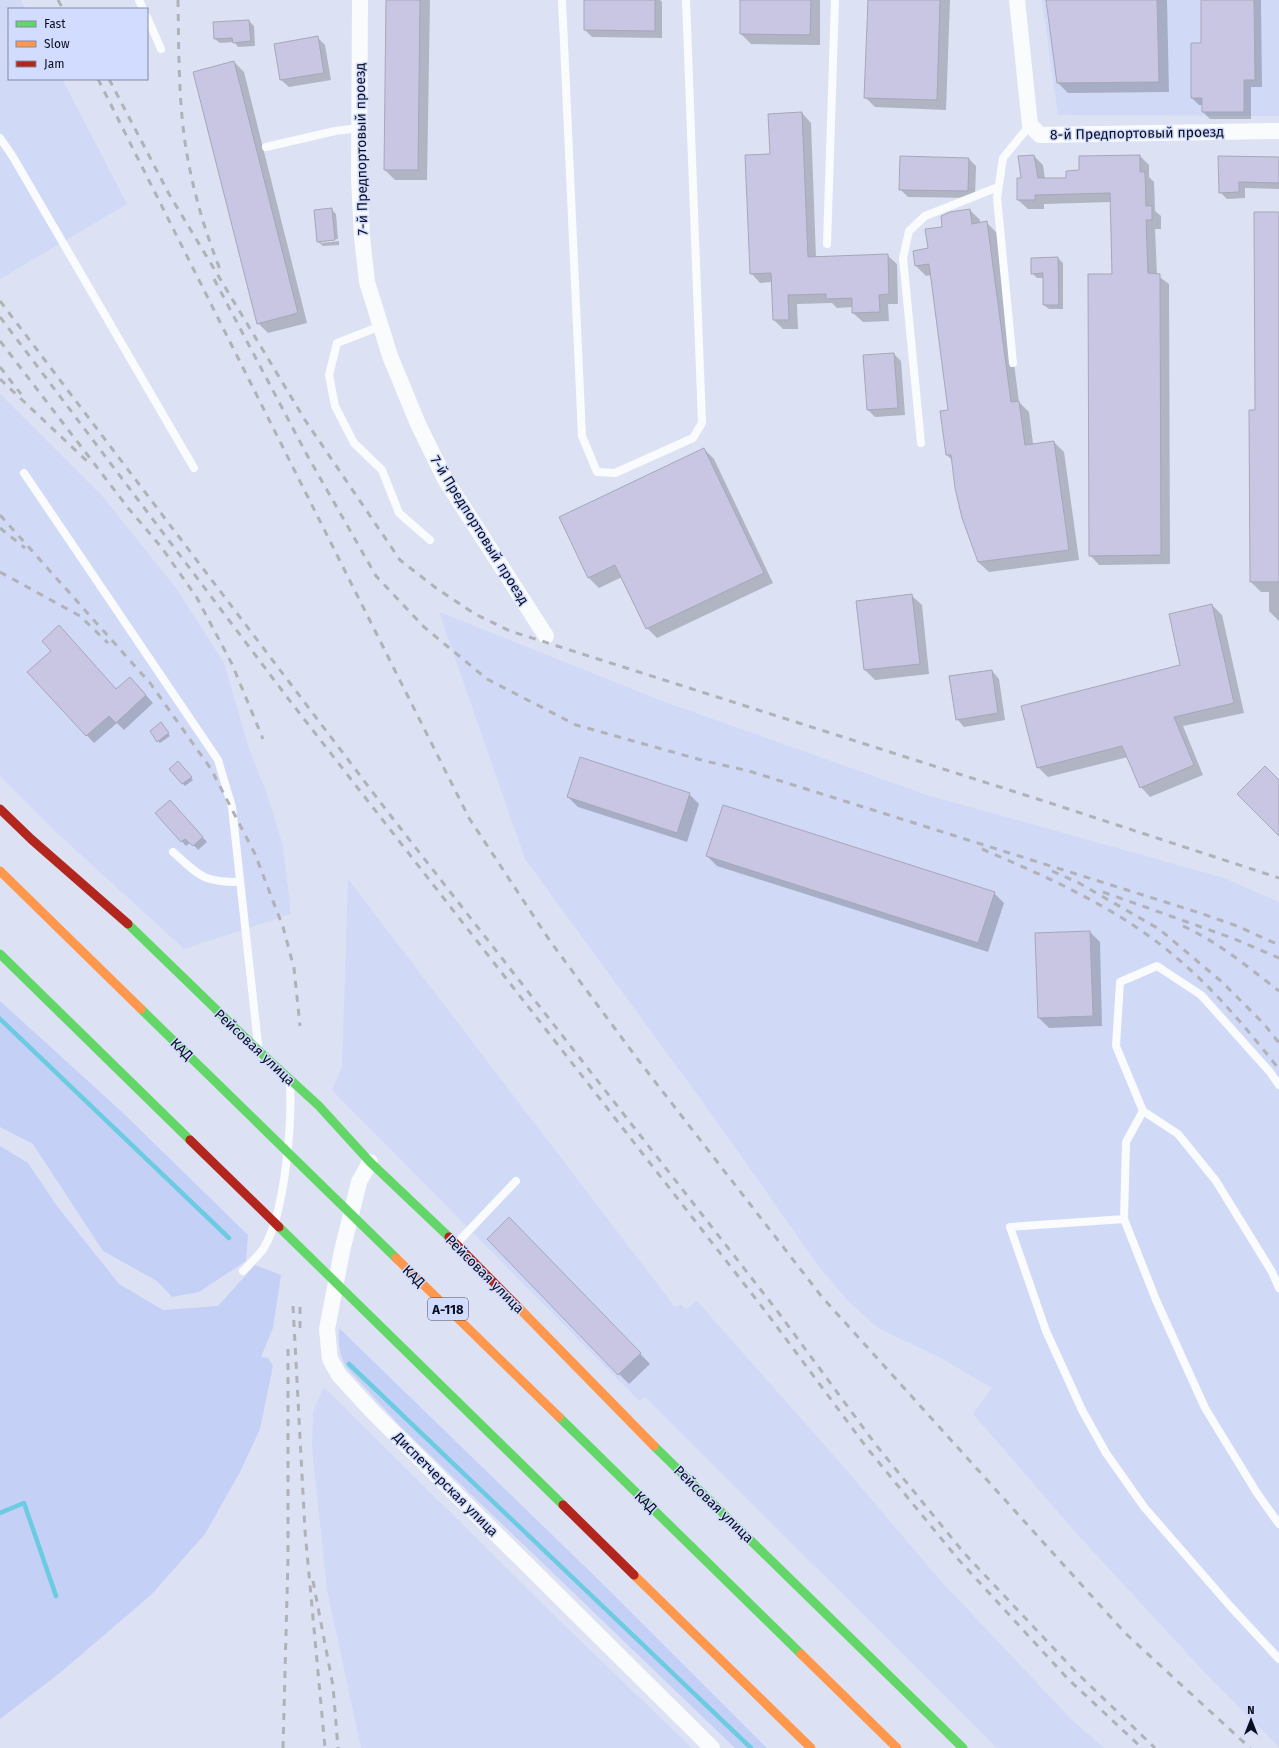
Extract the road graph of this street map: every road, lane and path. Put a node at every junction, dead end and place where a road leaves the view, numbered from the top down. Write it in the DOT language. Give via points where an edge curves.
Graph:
graph roads {
  1 [pos="360,0"];
  2 [pos="562,0"];
  3 [pos="686,0"];
  4 [pos="835,0"];
  5 [pos="1017,0"];
  6 [pos="148,19"];
  7 [pos="161,49"];
  8 [pos="1030,125"];
  9 [pos="359,128"];
  10 [pos="1279,131"];
  11 [pos="0,138"];
  12 [pos="266,147"];
  13 [pos="998,187"];
  14 [pos="827,244"];
  15 [pos="381,326"];
  16 [pos="1013,363"];
  17 [pos="921,443"];
  18 [pos="194,468"];
  19 [pos="24,473"];
  20 [pos="430,540"];
  21 [pos="546,636"];
  22 [pos="0,809"];
  23 [pos="173,852"];
  24 [pos="0,871"];
  25 [pos="239,882"];
  26 [pos="0,954"];
  27 [pos="259,1051"];
  28 [pos="290,1079"];
  29 [pos="1279,1085"];
  30 [pos="1143,1111"];
  31 [pos="370,1162"];
  32 [pos="516,1181"];
  33 [pos="1124,1219"];
  34 [pos="456,1244"];
  35 [pos="243,1271"];
  36 [pos="1279,1288"];
  37 [pos="1279,1524"];
  38 [pos="1279,1659"];
  39 [pos="712,1748"];
  40 [pos="811,1748"];
  41 [pos="897,1748"];
  42 [pos="963,1748"];
  1 -- 9 [label="street, 7-й Предпортовый проезд"];
  2 -- 3 [label="lane" via="582,436 597,472 615,473 693,438 702,423"];
  4 -- 14 [label="lane"];
  5 -- 8 [label="street, 8-й Предпортовый проезд"];
  6 -- 7 [label="lane"];
  8 -- 10 [label="street, 8-й Предпортовый проезд" via="1040,135"];
  8 -- 13 [label="lane" via="1003,158"];
  9 -- 12 [label="lane"];
  9 -- 15 [label="street, 7-й Предпортовый проезд" via="362,237 367,282"];
  11 -- 18 [label="lane"];
  13 -- 16 [label="lane"];
  13 -- 17 [label="lane" via="925,216 909,231 903,258"];
  15 -- 20 [label="lane" via="337,343 329,375 335,406 354,443 382,470 399,513"];
  15 -- 21 [label="street, 7-й Предпортовый проезд" via="390,356 418,424 445,479"];
  19 -- 25 [label="lane" via="218,760 232,807"];
  22 -- 27 [label="main road, Рейсовая улица" via="113,910"];
  23 -- 25 [label="lane" via="199,876 216,882"];
  24 -- 41 [label="main road, КАД / А-118"];
  25 -- 27 [label="lane"];
  26 -- 40 [label="main road"];
  27 -- 28 [label="main road, Рейсовая улица"];
  28 -- 31 [label="main road, Рейсовая улица" via="342,1130"];
  28 -- 35 [label="lane" via="291,1111 281,1196 271,1233 264,1247"];
  29 -- 30 [label="lane" via="1201,995 1157,966 1120,982 1116,1046"];
  30 -- 33 [label="lane" via="1126,1142"];
  30 -- 36 [label="lane" via="1178,1134 1216,1181 1272,1272"];
  31 -- 34 [label="main road, Рейсовая улица"];
  31 -- 39 [label="street, Диспетчерская улица" via="359,1182 327,1329 330,1359 339,1375 373,1412"];
  32 -- 34 [label="lane"];
  33 -- 37 [label="lane" via="1156,1300 1205,1408"];
  33 -- 38 [label="lane" via="1010,1227 1046,1331 1082,1410 1106,1453 1144,1507"];
  34 -- 42 [label="main road, Рейсовая улица" via="646,1438"];
}
